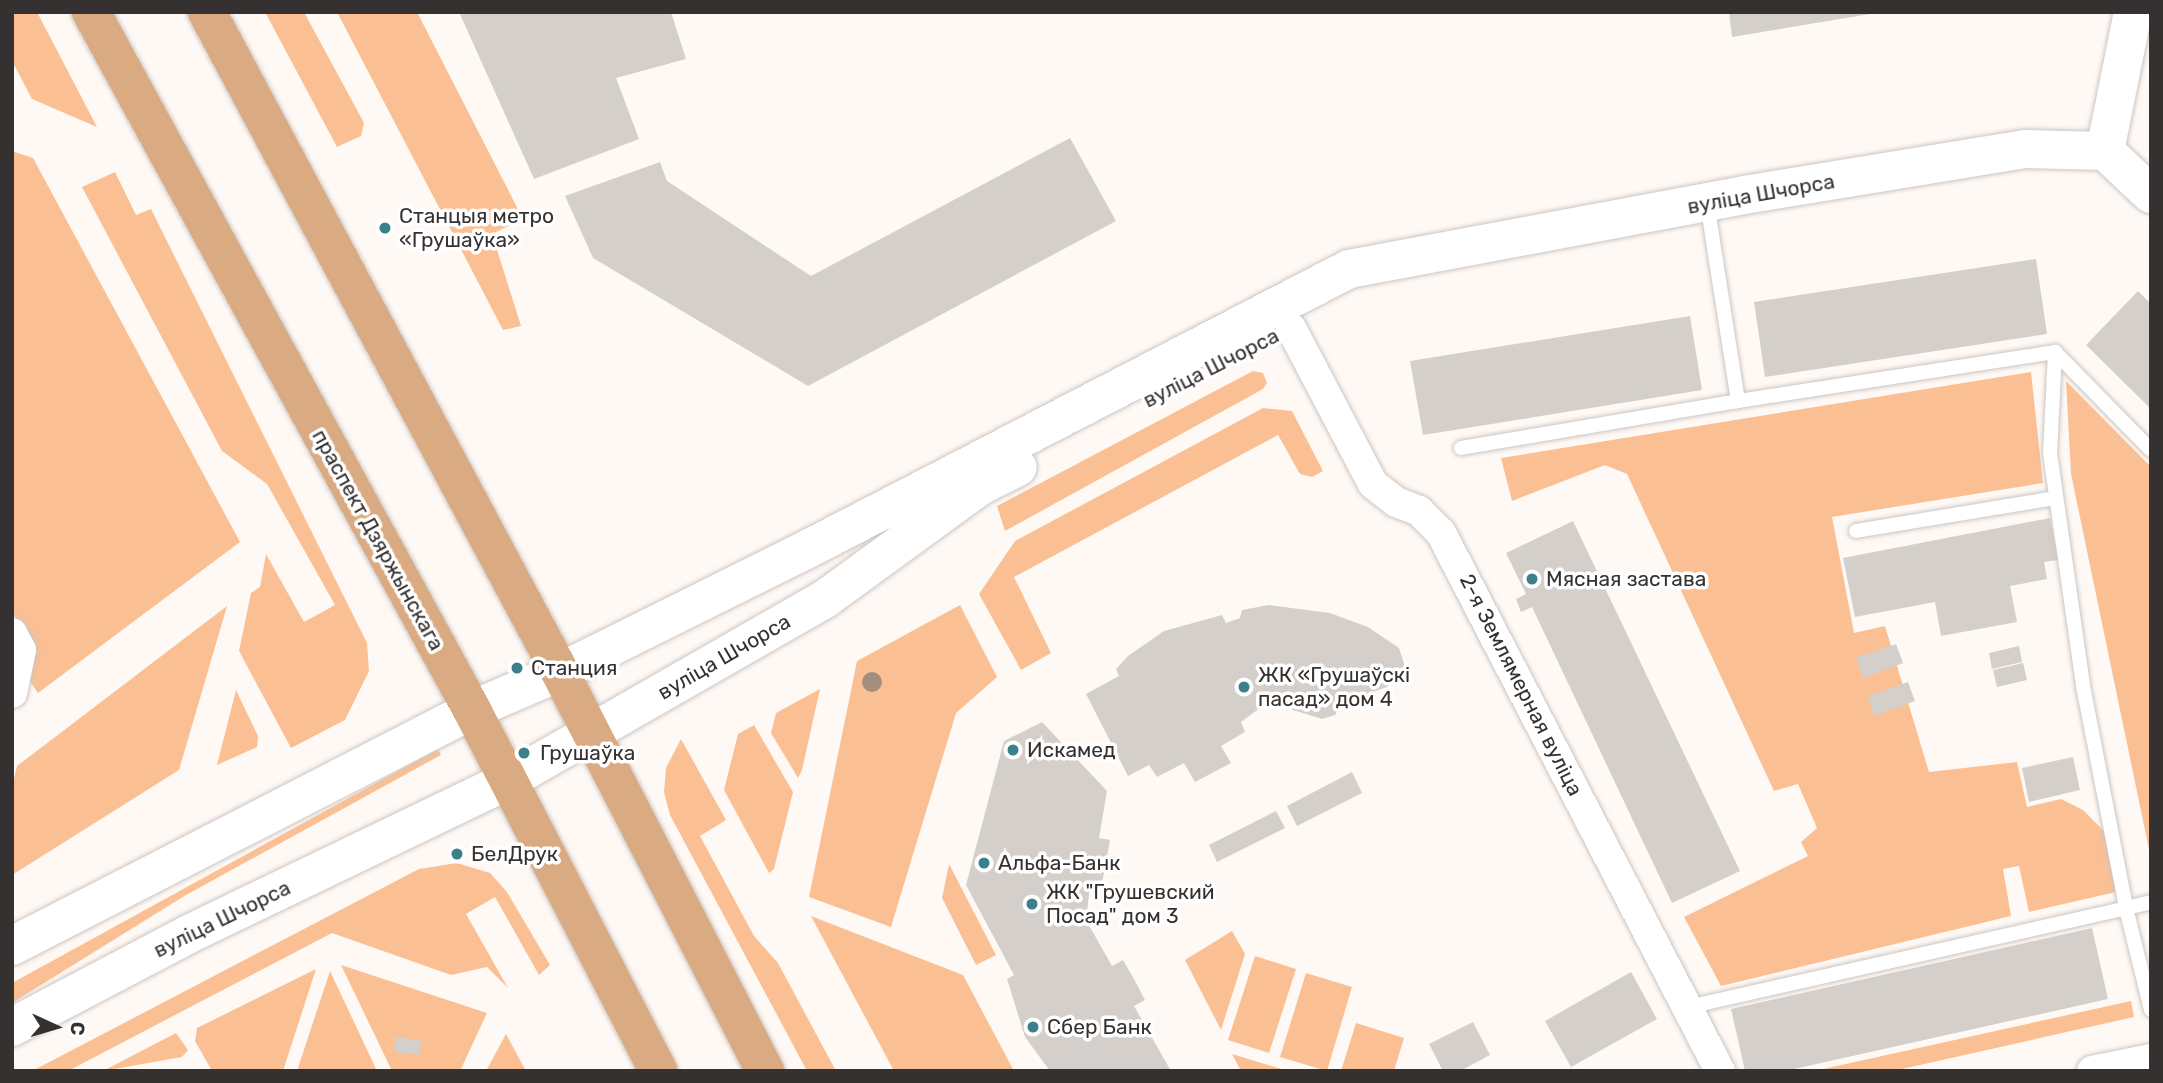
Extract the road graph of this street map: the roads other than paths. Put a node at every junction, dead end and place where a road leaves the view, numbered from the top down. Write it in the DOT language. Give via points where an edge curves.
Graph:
graph roads {
  1 [pos="91,12"];
  2 [pos="207,12"];
  3 [pos="2133,12"];
  4 [pos="2105,151"];
  5 [pos="2151,194"];
  6 [pos="1707,202"];
  7 [pos="1418,258"];
  8 [pos="1291,328"];
  9 [pos="2055,352"];
  10 [pos="1738,401"];
  11 [pos="1461,448"];
  12 [pos="2151,450"];
  13 [pos="2055,498"];
  14 [pos="1856,531"];
  15 [pos="12,633"];
  16 [pos="560,672"];
  17 [pos="12,693"];
  18 [pos="472,710"];
  19 [pos="589,734"];
  20 [pos="507,781"];
  21 [pos="2151,902"];
  22 [pos="2126,908"];
  23 [pos="12,946"];
  24 [pos="1688,1007"];
  25 [pos="2151,1010"];
  26 [pos="12,1027"];
  27 [pos="2151,1059"];
  28 [pos="658,1071"];
  29 [pos="765,1071"];
  30 [pos="1720,1071"];
  31 [pos="2092,1071"];
  1 -- 18 [label="main road, праспект Дзяржынскага"];
  2 -- 16 [label="main road"];
  3 -- 4 [label="street"];
  4 -- 5 [label="street"];
  4 -- 6 [label="street, вуліца Шчорса" via="2025,149"];
  6 -- 7 [label="street, вуліца Шчорса"];
  6 -- 10 [label="lane"];
  7 -- 8 [label="street, вуліца Шчорса"];
  7 -- 16 [label="street, вуліца Шчорса" via="1349,269"];
  8 -- 19 [label="street, вуліца Шчорса" via="980,486 825,599"];
  8 -- 24 [label="street, 2-я Землямерная вуліца" via="1373,484 1396,502 1419,511 1441,533"];
  9 -- 10 [label="lane"];
  9 -- 12 [label="lane"];
  9 -- 13 [label="lane" via="2050,453"];
  10 -- 11 [label="lane"];
  13 -- 14 [label="lane"];
  13 -- 22 [label="lane" via="2083,686"];
  15 -- 17 [label="street" via="21,650"];
  16 -- 18 [label="street, вуліца Шчорса"];
  16 -- 19 [label="main road"];
  18 -- 20 [label="main road, праспект Дзяржынскага"];
  18 -- 23 [label="street, вуліца Шчорса"];
  19 -- 20 [label="street, вуліца Шчорса"];
  19 -- 29 [label="main road"];
  20 -- 26 [label="street, вуліца Шчорса" via="191,933"];
  20 -- 28 [label="main road, праспект Дзяржынскага"];
  21 -- 22 [label="lane"];
  22 -- 24 [label="lane"];
  22 -- 25 [label="lane"];
  24 -- 30 [label="street, 2-я Землямерная вуліца"];
  27 -- 31 [label="street"];
}
